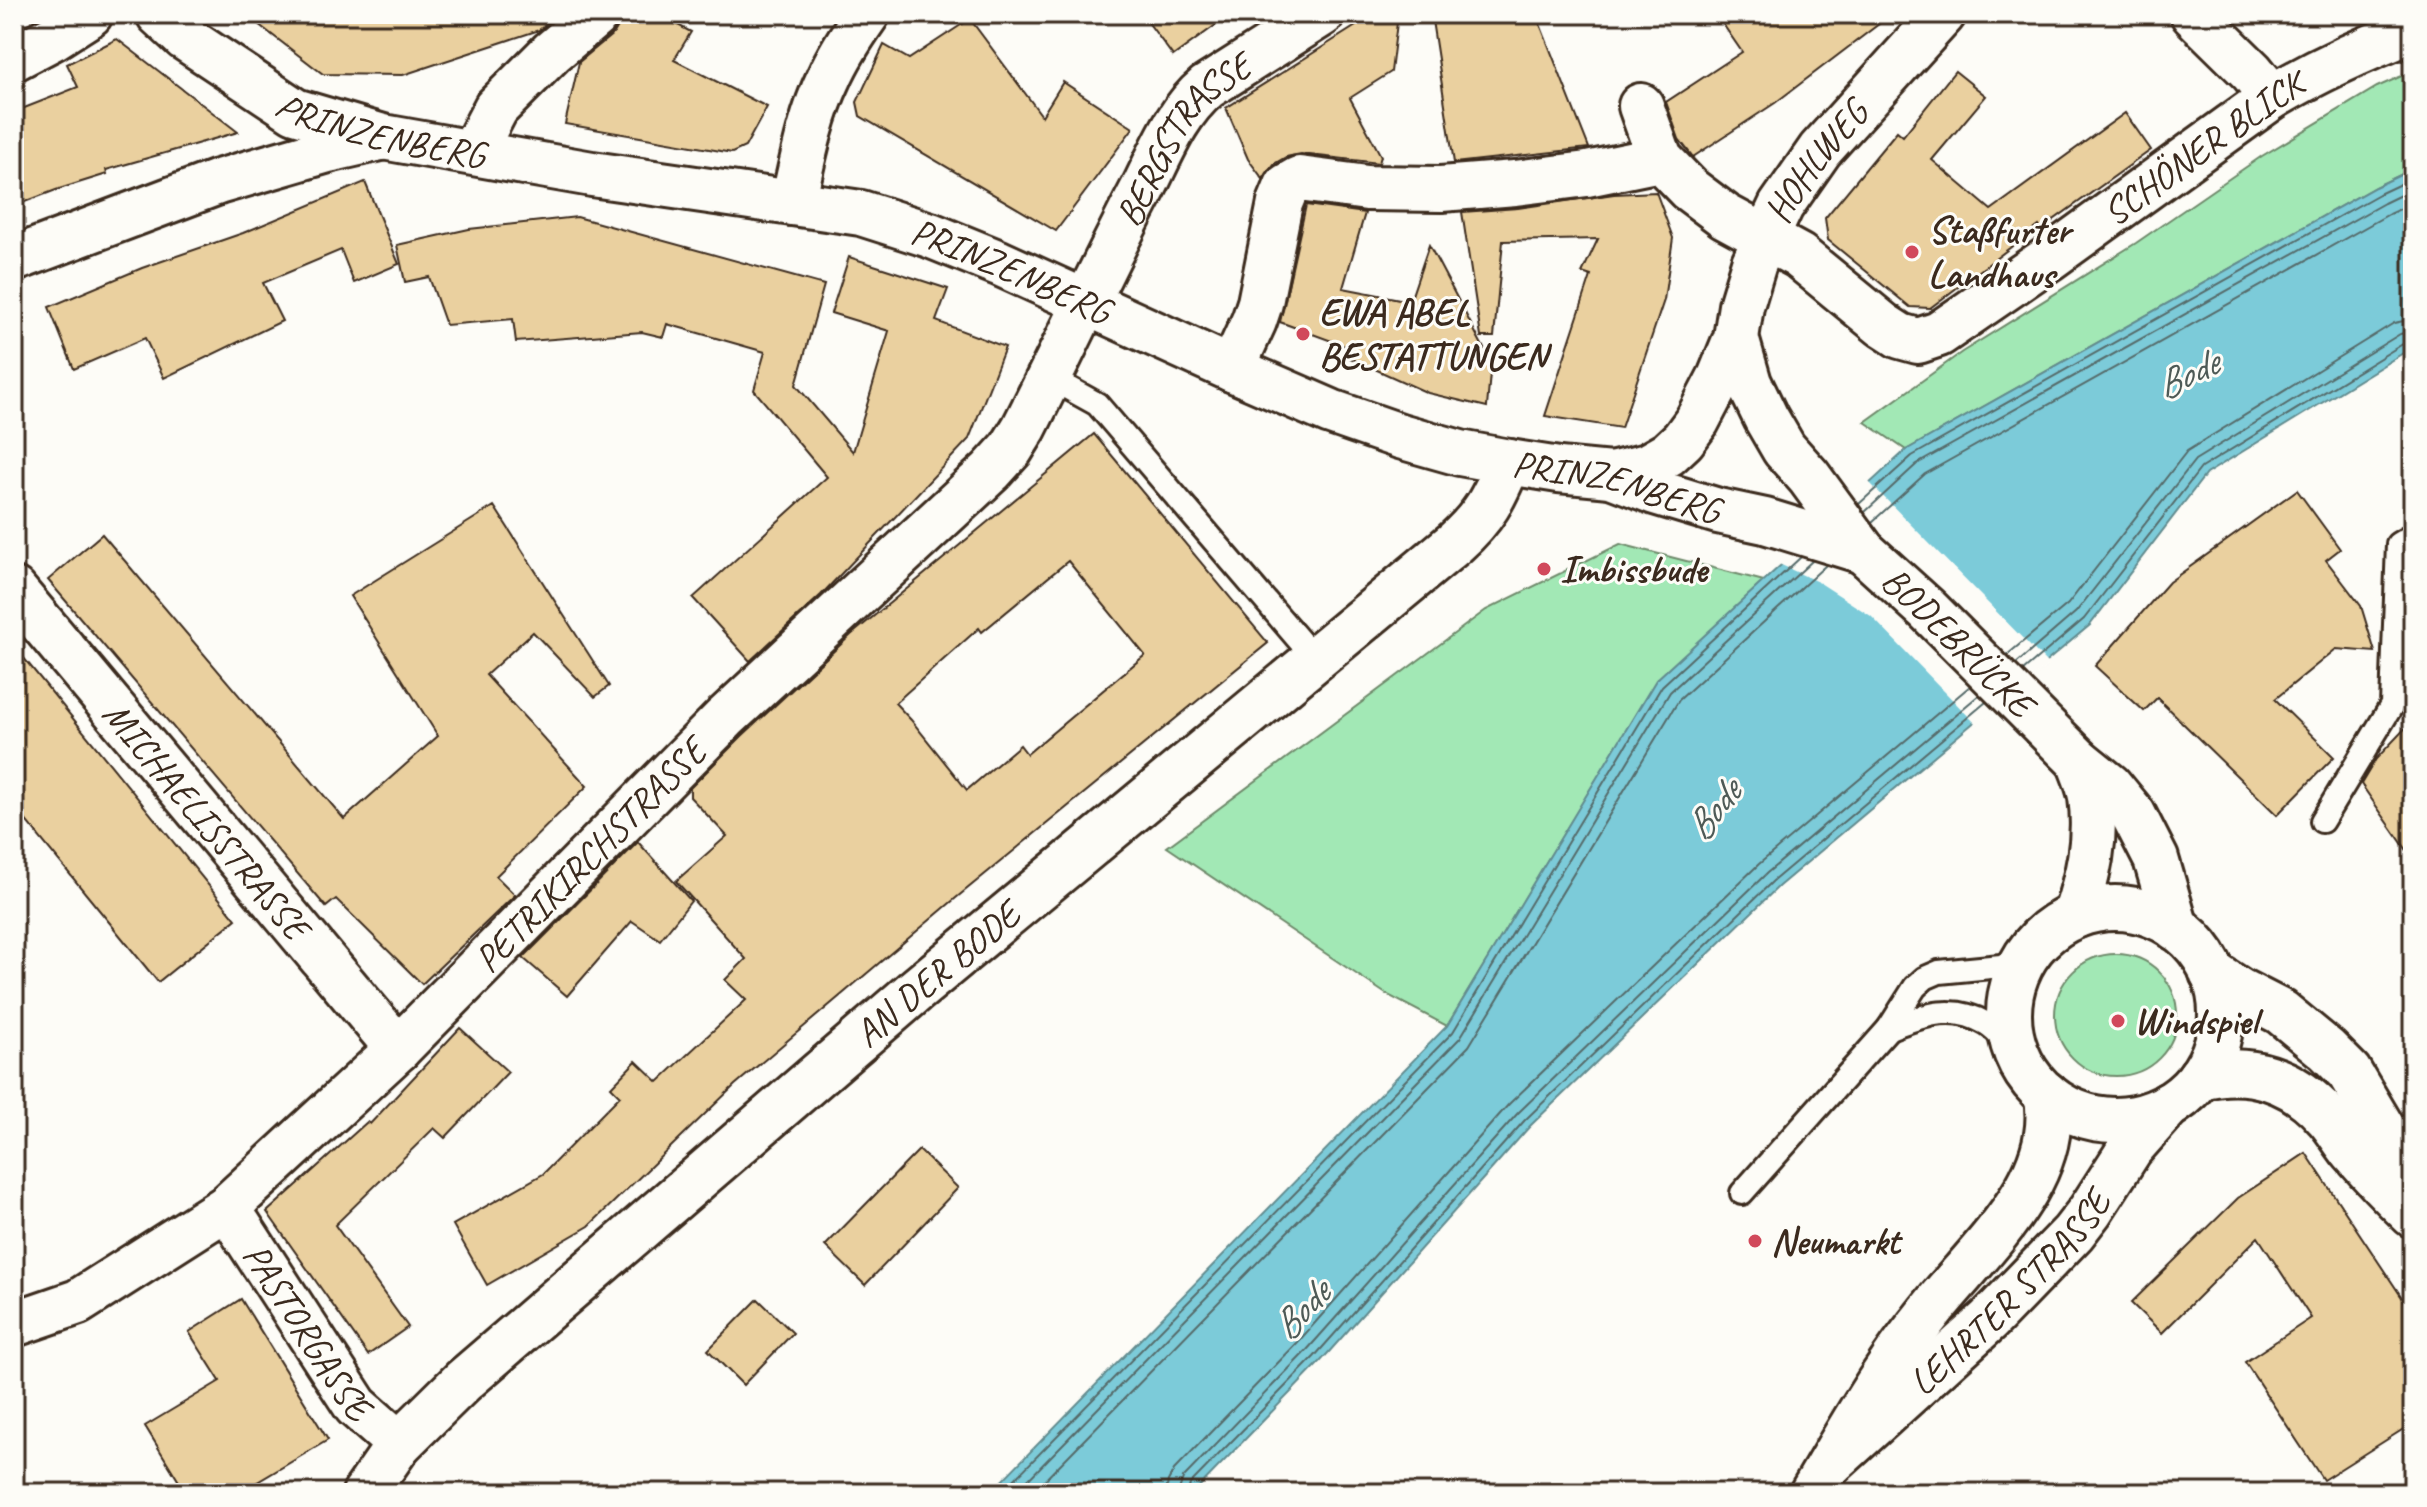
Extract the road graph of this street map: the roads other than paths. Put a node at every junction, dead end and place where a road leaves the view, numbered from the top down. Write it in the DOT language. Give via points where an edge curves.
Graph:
graph roads {
  1 [pos="90,14"];
  2 [pos="159,14"];
  3 [pos="597,14"];
  4 [pos="867,14"];
  5 [pos="1322,14"];
  6 [pos="1943,14"];
  7 [pos="2193,14"];
  8 [pos="2413,30"];
  9 [pos="14,58"];
  10 [pos="2272,97"];
  11 [pos="1641,106"];
  12 [pos="383,137"];
  13 [pos="473,152"];
  14 [pos="1660,159"];
  15 [pos="793,203"];
  16 [pos="1765,239"];
  17 [pos="14,259"];
  18 [pos="1086,303"];
  19 [pos="1736,338"];
  20 [pos="1232,369"];
  21 [pos="1050,378"];
  22 [pos="1509,462"];
  23 [pos="1611,475"];
  24 [pos="2413,535"];
  25 [pos="1863,551"];
  26 [pos="14,590"];
  27 [pos="1316,660"];
  28 [pos="2066,747"];
  29 [pos="2322,821"];
  30 [pos="2075,916"];
  31 [pos="2176,928"];
  32 [pos="2028,954"];
  33 [pos="2212,973"];
  34 [pos="1889,1028"];
  35 [pos="398,1049"];
  36 [pos="2015,1050"];
  37 [pos="2185,1090"];
  38 [pos="2046,1094"];
  39 [pos="1742,1193"];
  40 [pos="2413,1198"];
  41 [pos="227,1207"];
  42 [pos="2413,1215"];
  43 [pos="14,1324"];
  44 [pos="399,1444"];
  45 [pos="1821,1479"];
  46 [pos="365,1493"];
  1 -- 9 [label="street"];
  2 -- 12 [label="street, PRINZENBERG" via="185,38 295,111"];
  3 -- 13 [label="street" via="496,108"];
  4 -- 15 [label="street" via="827,81"];
  5 -- 18 [label="street, BERGSTRASSE" via="1193,99"];
  6 -- 16 [label="street, HOHLWEG" via="1820,150"];
  7 -- 10 [label="street"];
  8 -- 10 [label="street, SCHÖNER BLICK" via="2354,53"];
  10 -- 16 [label="street, SCHÖNER BLICK" via="2048,259 1939,334 1918,341 1883,325 1814,266"];
  11 -- 14 [label="street"];
  12 -- 13 [label="street, PRINZENBERG"];
  12 -- 17 [label="street" via="218,182"];
  13 -- 15 [label="street, PRINZENBERG"];
  14 -- 16 [label="street" via="1689,189"];
  14 -- 20 [label="street" via="1587,174 1441,189 1367,188 1299,179 1287,186 1280,203 1260,303"];
  15 -- 18 [label="street, PRINZENBERG" via="861,213 930,235"];
  16 -- 19 [label="street, HOHLWEG" via="1741,306"];
  18 -- 20 [label="street, PRINZENBERG"];
  18 -- 21 [label="street, PETRIKIRCHSTRASSE"];
  19 -- 23 [label="street, HOHLWEG" via="1683,440 1647,466"];
  19 -- 25 [label="street, HOHLWEG" via="1749,383 1784,449"];
  20 -- 22 [label="street, PRINZENBERG" via="1400,436"];
  21 -- 27 [label="lane" via="1097,404"];
  21 -- 35 [label="street, PETRIKIRCHSTRASSE" via="1011,449 991,471 725,718"];
  22 -- 23 [label="street, PRINZENBERG"];
  22 -- 27 [label="street, AN DER BODE" via="1477,523"];
  23 -- 25 [label="street, PRINZENBERG"];
  24 -- 29 [label="lane" via="2398,544 2392,705"];
  25 -- 28 [label="street, BODEBRÜCKE"];
  26 -- 35 [label="street, MICHAELISSTRASSE"];
  27 -- 44 [label="street, AN DER BODE" via="914,992 463,1381"];
  28 -- 30 [label="street" via="2090,795 2093,823 2089,872"];
  28 -- 31 [label="street, BODEBRÜCKE" via="2133,814 2156,859"];
  30 -- 31 [label="street" via="2131,909"];
  30 -- 32 [label="street"];
  31 -- 33 [label="street"];
  32 -- 34 [label="lane" via="2001,966 1925,978"];
  32 -- 36 [label="street" via="2009,1005"];
  33 -- 37 [label="street" via="2220,1007 2219,1033 2213,1056"];
  33 -- 40 [label="street" via="2281,1012 2349,1072 2406,1168"];
  34 -- 36 [label="lane" via="1933,1013 1955,1013 1988,1024"];
  34 -- 39 [label="lane"];
  35 -- 41 [label="street, PETRIKIRCHSTRASSE"];
  36 -- 38 [label="street" via="2027,1074"];
  37 -- 38 [label="street" via="2148,1114 2110,1120 2065,1108"];
  37 -- 42 [label="street" via="2221,1071 2258,1073 2289,1084 2327,1117 2381,1185"];
  37 -- 45 [label="street, LEHRTER STRASSE" via="2130,1149 2073,1233"];
  38 -- 45 [label="street, LEHRTER STRASSE" via="2050,1115 2027,1188 2006,1222 1889,1367"];
  41 -- 43 [label="street, PETRIKIRCHSTRASSE" via="78,1302"];
  41 -- 44 [label="street, PASTORGASSE" via="356,1406"];
  44 -- 46 [label="street, AN DER BODE"];
}
